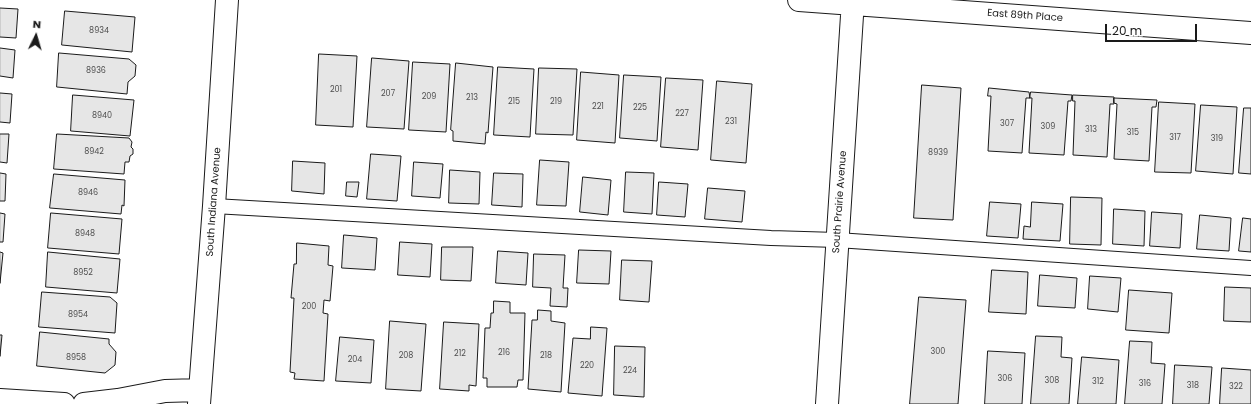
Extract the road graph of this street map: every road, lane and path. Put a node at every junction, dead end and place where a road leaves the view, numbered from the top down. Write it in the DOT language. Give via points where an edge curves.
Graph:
graph roads {
  1 [pos="227,0"];
  2 [pos="799,0"];
  3 [pos="853,2"];
  4 [pos="1251,33"];
  5 [pos="214,206"];
  6 [pos="837,240"];
  7 [pos="1251,268"];
  8 [pos="200,397"];
  9 [pos="0,400"];
  10 [pos="64,404"];
  11 [pos="84,404"];
  12 [pos="827,404"];
  1 -- 5 [label="street, South Indiana Avenue"];
  2 -- 3 [label="street, East 89th Place"];
  3 -- 4 [label="street, East 89th Place"];
  3 -- 6 [label="street, South Prairie Avenue"];
  5 -- 6 [label="lane"];
  5 -- 8 [label="street, South Indiana Avenue"];
  6 -- 7 [label="lane"];
  6 -- 12 [label="street, South Prairie Avenue"];
  8 -- 11 [label="street" via="165,391"];
  9 -- 10 [label="street"];
}
